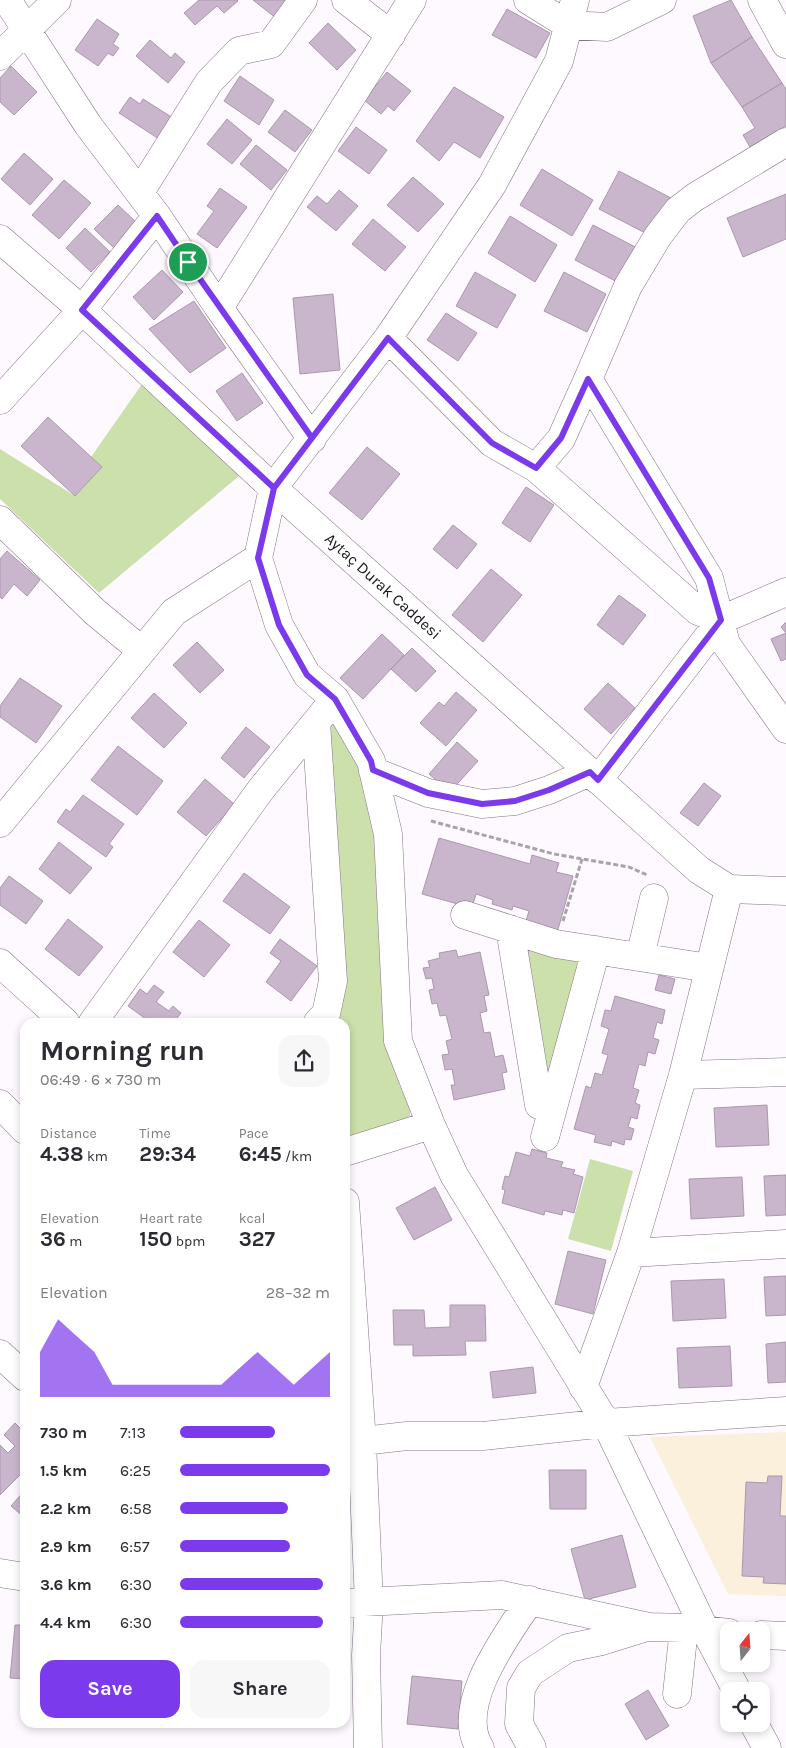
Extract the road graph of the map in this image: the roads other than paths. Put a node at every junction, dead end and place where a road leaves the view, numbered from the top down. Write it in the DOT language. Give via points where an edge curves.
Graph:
graph roads {
  1 [pos="7,0"];
  2 [pos="57,0"];
  3 [pos="302,0"];
  4 [pos="346,0"];
  5 [pos="412,0"];
  6 [pos="528,0"];
  7 [pos="662,0"];
  8 [pos="762,0"];
  9 [pos="572,13"];
  10 [pos="26,29"];
  11 [pos="391,35"];
  12 [pos="786,44"];
  13 [pos="0,56"];
  14 [pos="786,142"];
  15 [pos="140,192"];
  16 [pos="157,216"];
  17 [pos="0,239"];
  18 [pos="219,308"];
  19 [pos="82,310"];
  20 [pos="388,338"];
  21 [pos="588,379"];
  22 [pos="0,400"];
  23 [pos="312,438"];
  24 [pos="536,468"];
  25 [pos="274,488"];
  26 [pos="0,520"];
  27 [pos="258,558"];
  28 [pos="786,592"];
  29 [pos="721,620"];
  30 [pos="142,651"];
  31 [pos="335,699"];
  32 [pos="316,722"];
  33 [pos="786,729"];
  34 [pos="373,770"];
  35 [pos="594,776"];
  36 [pos="0,823"];
  37 [pos="729,889"];
  38 [pos="786,891"];
  39 [pos="654,898"];
  40 [pos="465,915"];
  41 [pos="510,929"];
  42 [pos="596,950"];
  43 [pos="640,957"];
  44 [pos="0,964"];
  45 [pos="709,968"];
  46 [pos="61,1018"];
  47 [pos="96,1018"];
  48 [pos="322,1018"];
  49 [pos="786,1072"];
  50 [pos="683,1075"];
  51 [pos="0,1104"];
  52 [pos="552,1110"];
  53 [pos="20,1125"];
  54 [pos="431,1125"];
  55 [pos="545,1137"];
  56 [pos="350,1150"];
  57 [pos="786,1244"];
  58 [pos="631,1253"];
  59 [pos="350,1335"];
  60 [pos="0,1354"];
  61 [pos="20,1372"];
  62 [pos="583,1387"];
  63 [pos="786,1411"];
  64 [pos="606,1423"];
  65 [pos="354,1442"];
  66 [pos="530,1600"];
  67 [pos="357,1603"];
  68 [pos="649,1627"];
  69 [pos="706,1631"];
  70 [pos="770,1635"];
  71 [pos="786,1636"];
  72 [pos="732,1682"];
  73 [pos="677,1694"];
  74 [pos="758,1732"];
  75 [pos="368,1748"];
  76 [pos="480,1748"];
  77 [pos="532,1748"];
  78 [pos="767,1748"];
  1 -- 10 [label="street"];
  2 -- 10 [label="street"];
  3 -- 15 [label="street" via="271,44 239,51 209,82"];
  4 -- 11 [label="street"];
  5 -- 11 [label="street"];
  6 -- 9 [label="street"];
  7 -- 9 [label="street" via="607,27"];
  8 -- 12 [label="street"];
  9 -- 20 [label="street" via="559,61 492,185"];
  10 -- 13 [label="street"];
  10 -- 15 [label="street" via="88,125"];
  11 -- 18 [label="street"];
  14 -- 21 [label="street" via="678,210 628,286"];
  15 -- 16 [label="street"];
  16 -- 18 [label="street"];
  16 -- 19 [label="street"];
  17 -- 19 [label="street, Aytaç Durak Caddesi"];
  18 -- 23 [label="street"];
  19 -- 22 [label="street"];
  19 -- 25 [label="street, Aytaç Durak Caddesi"];
  20 -- 23 [label="street"];
  20 -- 24 [label="street" via="492,443"];
  21 -- 24 [label="street" via="561,438"];
  21 -- 29 [label="street" via="709,578"];
  23 -- 25 [label="street"];
  24 -- 29 [label="street" via="698,611"];
  25 -- 27 [label="street"];
  25 -- 35 [label="street, Aytaç Durak Caddesi"];
  26 -- 30 [label="street" via="95,612"];
  27 -- 30 [label="street" via="174,612"];
  27 -- 31 [label="street" via="279,625 307,675"];
  28 -- 29 [label="street"];
  29 -- 33 [label="street" via="726,644"];
  29 -- 35 [label="street"];
  30 -- 36 [label="street"];
  31 -- 32 [label="street"];
  31 -- 34 [label="street"];
  32 -- 47 [label="street" via="262,788"];
  32 -- 48 [label="street" via="333,980 326,1014"];
  34 -- 35 [label="street" via="428,793 482,804 515,801"];
  34 -- 54 [label="street" via="388,834 398,1041"];
  35 -- 37 [label="street, Aytaç Durak Caddesi" via="699,870"];
  37 -- 38 [label="street"];
  37 -- 45 [label="street"];
  39 -- 43 [label="street"];
  40 -- 41 [label="street"];
  41 -- 42 [label="street" via="556,944"];
  41 -- 52 [label="street" via="539,1105"];
  42 -- 43 [label="street"];
  42 -- 52 [label="street"];
  43 -- 45 [label="street"];
  44 -- 46 [label="street"];
  45 -- 50 [label="street"];
  49 -- 50 [label="street"];
  50 -- 58 [label="street"];
  51 -- 53 [label="street"];
  52 -- 55 [label="street"];
  54 -- 56 [label="street"];
  54 -- 62 [label="street" via="454,1175"];
  57 -- 58 [label="street"];
  58 -- 62 [label="street"];
  59 -- 65 [label="street"];
  60 -- 61 [label="street"];
  62 -- 64 [label="street"];
  63 -- 64 [label="street"];
  64 -- 65 [label="street" via="483,1436 407,1436"];
  64 -- 69 [label="street"];
  65 -- 67 [label="street"];
  66 -- 67 [label="street" via="502,1595"];
  66 -- 68 [label="street"];
  66 -- 76 [label="street" via="497,1650 475,1697 474,1740"];
  67 -- 75 [label="street" via="366,1655"];
  68 -- 69 [label="street"];
  68 -- 77 [label="street" via="602,1642 568,1648 530,1673 521,1688 518,1724"];
  69 -- 72 [label="street"];
  69 -- 73 [label="street"];
  70 -- 71 [label="street"];
  74 -- 78 [label="street"];
}
